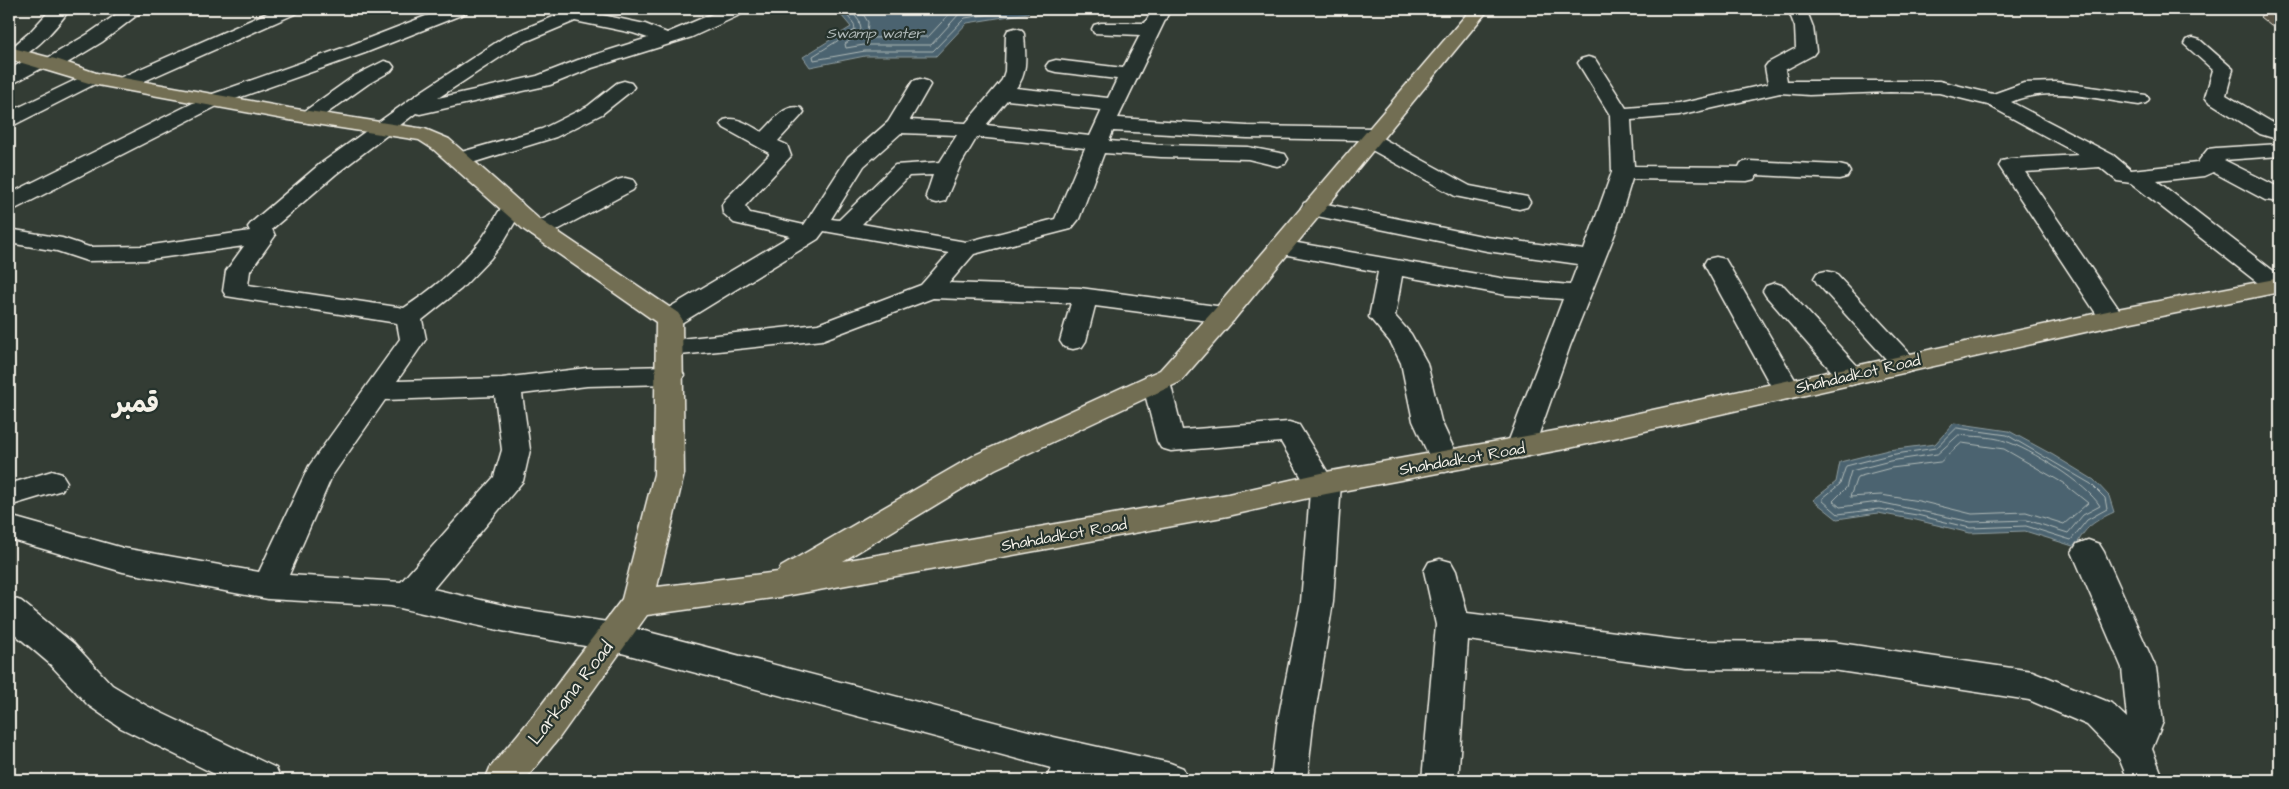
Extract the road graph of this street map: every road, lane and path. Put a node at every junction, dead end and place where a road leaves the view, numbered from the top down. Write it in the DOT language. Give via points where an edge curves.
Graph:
graph roads {
  1 [pos="61,9"];
  2 [pos="136,9"];
  3 [pos="292,9"];
  4 [pos="460,9"];
  5 [pos="540,9"];
  6 [pos="738,9"];
  7 [pos="1480,9"];
  8 [pos="1797,9"];
  9 [pos="577,14"];
  10 [pos="1159,14"];
  11 [pos="1100,29"];
  12 [pos="1016,34"];
  13 [pos="667,39"];
  14 [pos="2193,44"];
  15 [pos="12,53"];
  16 [pos="45,63"];
  17 [pos="1588,64"];
  18 [pos="1056,66"];
  19 [pos="384,67"];
  20 [pos="1130,75"];
  21 [pos="9,78"];
  22 [pos="92,78"];
  23 [pos="124,83"];
  24 [pos="920,86"];
  25 [pos="1780,87"];
  26 [pos="624,88"];
  27 [pos="1002,93"];
  28 [pos="2139,99"];
  29 [pos="214,100"];
  30 [pos="1995,101"];
  31 [pos="405,112"];
  32 [pos="794,112"];
  33 [pos="1620,115"];
  34 [pos="309,117"];
  35 [pos="9,120"];
  36 [pos="731,124"];
  37 [pos="896,126"];
  38 [pos="383,127"];
  39 [pos="1103,129"];
  40 [pos="972,130"];
  41 [pos="2280,134"];
  42 [pos="1372,136"];
  43 [pos="765,142"];
  44 [pos="2280,150"];
  45 [pos="1277,159"];
  46 [pos="459,160"];
  47 [pos="2105,160"];
  48 [pos="2210,161"];
  49 [pos="946,168"];
  50 [pos="1623,172"];
  51 [pos="1839,172"];
  52 [pos="2137,177"];
  53 [pos="625,185"];
  54 [pos="2280,195"];
  55 [pos="937,196"];
  56 [pos="1519,202"];
  57 [pos="9,203"];
  58 [pos="513,207"];
  59 [pos="1312,208"];
  60 [pos="844,228"];
  61 [pos="814,229"];
  62 [pos="540,230"];
  63 [pos="9,236"];
  64 [pos="263,236"];
  65 [pos="1280,247"];
  66 [pos="966,249"];
  67 [pos="1593,258"];
  68 [pos="1716,264"];
  69 [pos="1391,268"];
  70 [pos="1826,278"];
  71 [pos="2278,285"];
  72 [pos="930,290"];
  73 [pos="1774,290"];
  74 [pos="1578,293"];
  75 [pos="1085,297"];
  76 [pos="1224,315"];
  77 [pos="408,317"];
  78 [pos="669,318"];
  79 [pos="2112,318"];
  80 [pos="1072,341"];
  81 [pos="671,348"];
  82 [pos="1905,364"];
  83 [pos="670,375"];
  84 [pos="1851,376"];
  85 [pos="1156,382"];
  86 [pos="507,386"];
  87 [pos="1787,390"];
  88 [pos="378,391"];
  89 [pos="1520,448"];
  90 [pos="1445,462"];
  91 [pos="52,482"];
  92 [pos="1323,484"];
  93 [pos="9,495"];
  94 [pos="9,528"];
  95 [pos="2088,552"];
  96 [pos="1440,571"];
  97 [pos="780,584"];
  98 [pos="268,586"];
  99 [pos="407,597"];
  100 [pos="637,604"];
  101 [pos="9,610"];
  102 [pos="1453,625"];
  103 [pos="614,637"];
  104 [pos="2134,749"];
  105 [pos="1070,769"];
  106 [pos="263,780"];
  107 [pos="503,780"];
  108 [pos="1170,780"];
  109 [pos="1289,780"];
  110 [pos="1440,780"];
  111 [pos="2146,780"];
  1 -- 15 [label="street" via="37,36"];
  2 -- 16 [label="street" via="95,38"];
  3 -- 23 [label="street"];
  4 -- 29 [label="street"];
  5 -- 9 [label="street"];
  6 -- 13 [label="street"];
  7 -- 42 [label="main road"];
  8 -- 25 [label="street" via="1804,26 1806,51 1775,67"];
  9 -- 13 [label="street" via="638,28"];
  9 -- 31 [label="street" via="513,40"];
  10 -- 11 [label="street"];
  10 -- 20 [label="street"];
  12 -- 27 [label="street" via="1015,71 1012,81"];
  13 -- 31 [label="street" via="585,64 543,81"];
  14 -- 41 [label="street" via="2223,69 2215,97 2267,130"];
  15 -- 16 [label="main road"];
  16 -- 21 [label="street"];
  16 -- 22 [label="main road"];
  17 -- 33 [label="street"];
  18 -- 20 [label="street"];
  19 -- 34 [label="street"];
  20 -- 39 [label="street"];
  22 -- 23 [label="main road"];
  22 -- 35 [label="street"];
  23 -- 29 [label="main road"];
  24 -- 37 [label="street"];
  25 -- 30 [label="street" via="1939,88"];
  25 -- 33 [label="street" via="1678,110"];
  26 -- 46 [label="street" via="595,110 549,133"];
  27 -- 39 [label="street"];
  27 -- 40 [label="street"];
  28 -- 30 [label="street" via="2056,88 2024,89"];
  29 -- 34 [label="main road"];
  29 -- 57 [label="street"];
  30 -- 47 [label="street"];
  31 -- 38 [label="street"];
  32 -- 43 [label="street"];
  33 -- 50 [label="street"];
  34 -- 38 [label="main road"];
  36 -- 43 [label="street"];
  37 -- 40 [label="street"];
  37 -- 61 [label="street" via="856,162"];
  38 -- 46 [label="main road" via="425,135"];
  38 -- 64 [label="street" via="260,227"];
  39 -- 40 [label="street"];
  39 -- 42 [label="street"];
  39 -- 45 [label="street" via="1161,151 1248,153"];
  39 -- 66 [label="street" via="1063,224"];
  40 -- 49 [label="street"];
  42 -- 56 [label="street" via="1463,191"];
  42 -- 59 [label="main road"];
  43 -- 61 [label="street" via="780,150 780,156 733,205 735,213 742,218"];
  44 -- 48 [label="street" via="2216,154"];
  46 -- 58 [label="main road"];
  47 -- 52 [label="street" via="2125,176"];
  47 -- 79 [label="street" via="2010,166"];
  48 -- 52 [label="street" via="2204,169"];
  48 -- 54 [label="street" via="2273,195"];
  49 -- 55 [label="street"];
  49 -- 60 [label="street" via="903,170"];
  50 -- 51 [label="street" via="1746,174 1749,168"];
  50 -- 67 [label="street"];
  52 -- 71 [label="street"];
  53 -- 62 [label="street"];
  58 -- 62 [label="main road"];
  58 -- 77 [label="street" via="490,243 426,305"];
  59 -- 65 [label="main road"];
  59 -- 67 [label="street" via="1500,247"];
  60 -- 61 [label="street"];
  60 -- 66 [label="street"];
  61 -- 78 [label="street"];
  62 -- 78 [label="main road"];
  63 -- 64 [label="street" via="62,245 87,254 144,253"];
  64 -- 77 [label="street" via="238,271 234,292"];
  65 -- 69 [label="street"];
  65 -- 76 [label="main road"];
  66 -- 72 [label="street"];
  67 -- 74 [label="street"];
  68 -- 87 [label="street"];
  69 -- 74 [label="street" via="1506,287"];
  69 -- 90 [label="street" via="1382,318 1402,340 1414,363 1427,421"];
  70 -- 82 [label="street"];
  71 -- 79 [label="main road, Shahdadkot Road"];
  72 -- 75 [label="street"];
  72 -- 81 [label="street" via="822,332"];
  73 -- 84 [label="street"];
  74 -- 89 [label="street"];
  75 -- 76 [label="street"];
  75 -- 80 [label="street"];
  76 -- 85 [label="main road" via="1170,376"];
  77 -- 88 [label="street" via="414,339"];
  78 -- 81 [label="main road"];
  79 -- 82 [label="main road, Shahdadkot Road"];
  81 -- 83 [label="main road"];
  82 -- 84 [label="main road, Shahdadkot Road"];
  83 -- 86 [label="street" via="587,377"];
  83 -- 100 [label="main road" via="669,474"];
  84 -- 87 [label="main road, Shahdadkot Road"];
  85 -- 92 [label="street" via="1171,441 1290,432"];
  85 -- 97 [label="main road" via="985,462"];
  86 -- 88 [label="street"];
  86 -- 99 [label="street" via="516,450 508,481"];
  87 -- 89 [label="main road, Shahdadkot Road"];
  88 -- 98 [label="street" via="319,473"];
  89 -- 90 [label="main road, Shahdadkot Road"];
  90 -- 92 [label="main road, Shahdadkot Road"];
  91 -- 93 [label="street"];
  92 -- 97 [label="main road, Shahdadkot Road" via="1228,505"];
  92 -- 109 [label="street" via="1317,602 1294,725"];
  94 -- 98 [label="street" via="123,560"];
  95 -- 104 [label="street" via="2140,668 2144,722"];
  96 -- 102 [label="street"];
  97 -- 100 [label="main road, Shahdadkot Road"];
  98 -- 99 [label="street" via="390,593"];
  99 -- 103 [label="street" via="516,621"];
  100 -- 103 [label="main road, Larkana Road"];
  101 -- 106 [label="street" via="62,654 100,695 134,717"];
  102 -- 104 [label="street" via="1686,655 1833,656 2032,686 2099,714"];
  102 -- 110 [label="street"];
  103 -- 105 [label="street"];
  103 -- 107 [label="main road, Larkana Road"];
  104 -- 111 [label="street"];
  105 -- 108 [label="street"];
}
